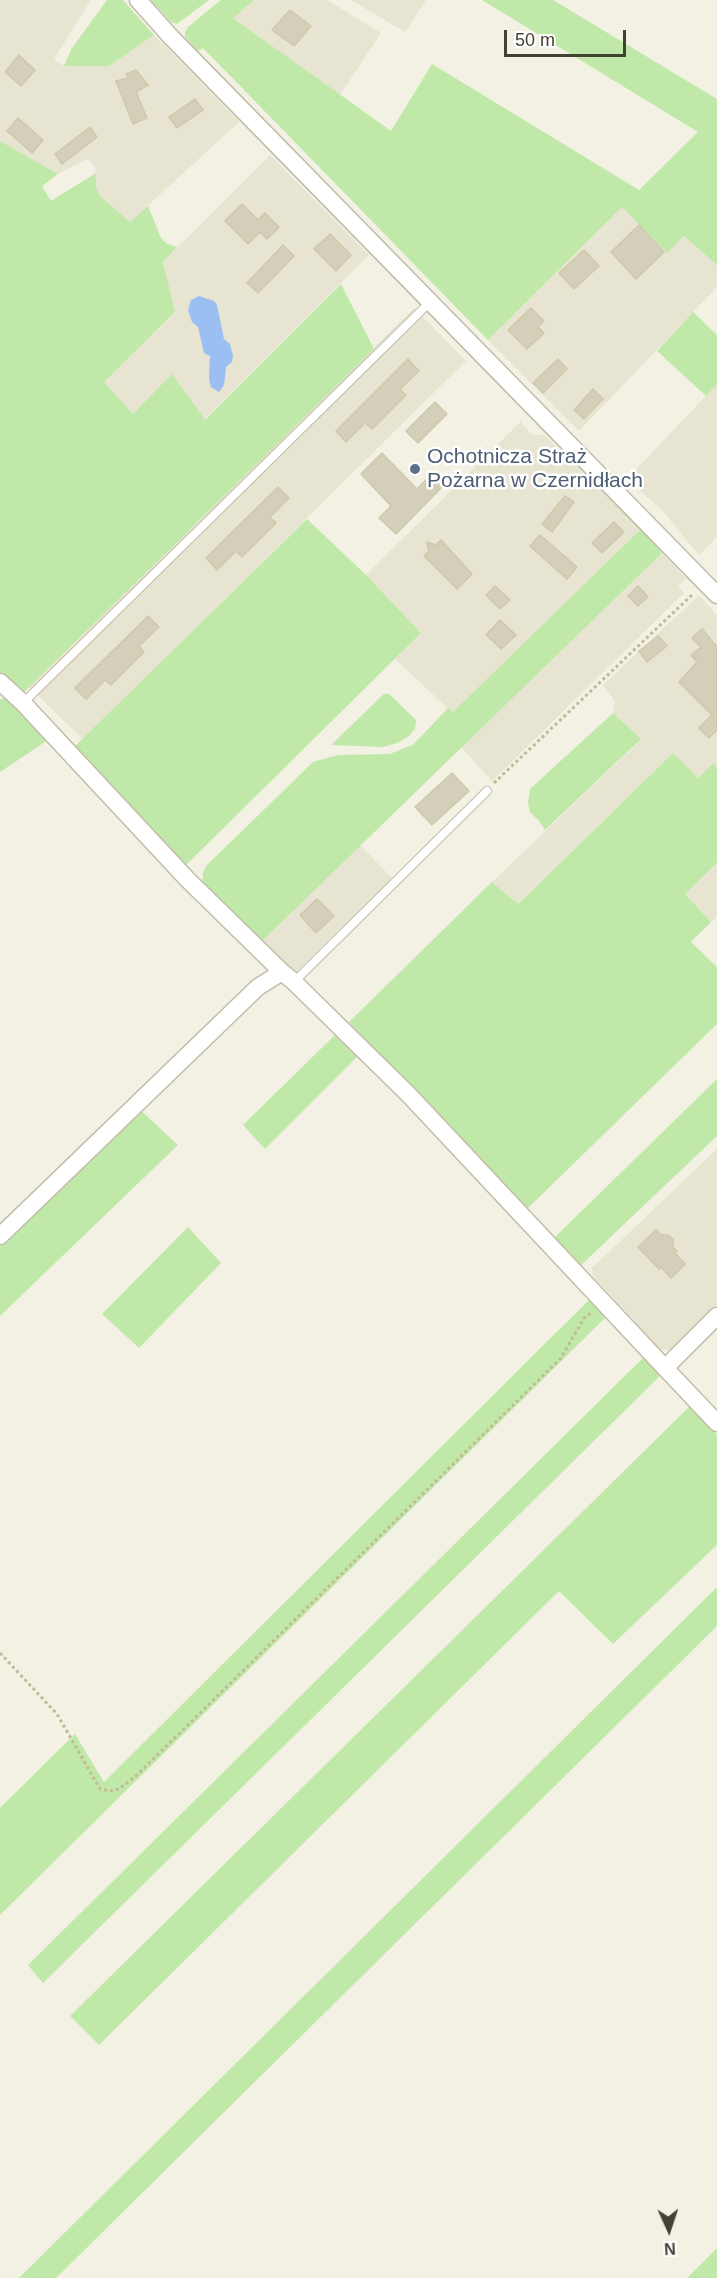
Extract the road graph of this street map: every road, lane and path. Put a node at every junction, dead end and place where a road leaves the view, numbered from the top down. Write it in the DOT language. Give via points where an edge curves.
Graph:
graph roads {
  1 [pos="138,0"];
  2 [pos="431,301"];
  3 [pos="705,582"];
  4 [pos="717,595"];
  5 [pos="0,682"];
  6 [pos="23,703"];
  7 [pos="486,791"];
  8 [pos="288,977"];
  9 [pos="0,1236"];
  10 [pos="605,1305"];
  11 [pos="717,1316"];
  12 [pos="665,1368"];
  13 [pos="717,1423"];
  14 [pos="0,1653"];
  1 -- 2 [label="street"];
  2 -- 3 [label="street"];
  2 -- 6 [label="lane"];
  3 -- 4 [label="street"];
  3 -- 7 [label="path"];
  5 -- 6 [label="street"];
  6 -- 8 [label="street" via="187,879"];
  7 -- 8 [label="lane"];
  8 -- 9 [label="street" via="258,987"];
  8 -- 10 [label="street" via="409,1095"];
  10 -- 12 [label="street"];
  10 -- 14 [label="path" via="584,1318 553,1366 146,1767 119,1789 100,1789 57,1714"];
  11 -- 12 [label="street"];
  12 -- 13 [label="street"];
}
